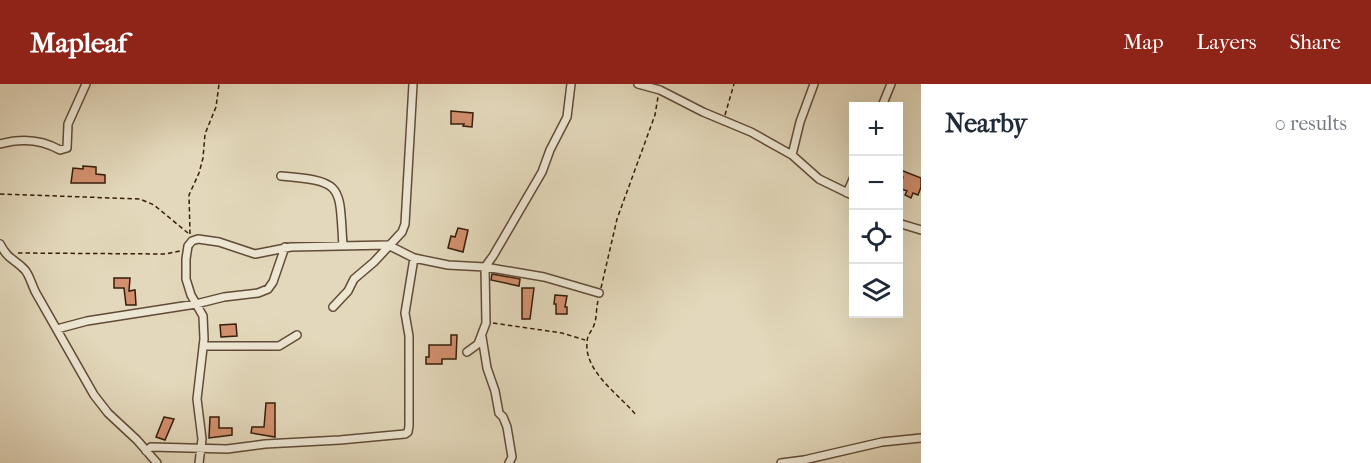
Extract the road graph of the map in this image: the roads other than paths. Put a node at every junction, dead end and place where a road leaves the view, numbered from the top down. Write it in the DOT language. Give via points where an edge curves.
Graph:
graph roads {
  1 [pos="86,84"];
  2 [pos="412,84"];
  3 [pos="572,84"];
  4 [pos="638,84"];
  5 [pos="814,84"];
  6 [pos="891,84"];
  7 [pos="884,102"];
  8 [pos="0,144"];
  9 [pos="792,155"];
  10 [pos="280,176"];
  11 [pos="849,194"];
  12 [pos="903,225"];
  13 [pos="921,230"];
  14 [pos="0,244"];
  15 [pos="388,245"];
  16 [pos="343,246"];
  17 [pos="285,247"];
  18 [pos="414,258"];
  19 [pos="484,267"];
  20 [pos="599,293"];
  21 [pos="196,304"];
  22 [pos="333,307"];
  23 [pos="57,329"];
  24 [pos="482,334"];
  25 [pos="297,335"];
  26 [pos="203,346"];
  27 [pos="467,352"];
  28 [pos="921,438"];
  29 [pos="200,447"];
  30 [pos="146,450"];
  31 [pos="157,463"];
  32 [pos="199,463"];
  33 [pos="509,463"];
  34 [pos="781,463"];
  1 -- 8 [label="street" via="68,124 67,148 60,150 45,142 27,140"];
  2 -- 15 [label="street" via="405,225"];
  3 -- 19 [label="street" via="567,117 542,172"];
  4 -- 9 [label="street" via="660,90"];
  5 -- 9 [label="street"];
  6 -- 7 [label="street"];
  9 -- 11 [label="street" via="819,179"];
  10 -- 16 [label="street" via="315,179 330,185 341,204"];
  12 -- 13 [label="street"];
  14 -- 23 [label="street" via="26,272"];
  15 -- 16 [label="street"];
  15 -- 18 [label="street"];
  15 -- 22 [label="street"];
  16 -- 17 [label="street"];
  17 -- 21 [label="street" via="268,289"];
  17 -- 21 [label="street" via="255,254 219,242 198,238 192,241 188,246 186,279"];
  18 -- 19 [label="street"];
  18 -- 29 [label="street" via="405,313 410,345 408,432 340,441"];
  19 -- 20 [label="street" via="544,277"];
  19 -- 24 [label="street" via="486,322"];
  21 -- 23 [label="street"];
  21 -- 26 [label="street" via="203,316"];
  23 -- 30 [label="street" via="94,395"];
  24 -- 27 [label="street" via="478,344"];
  24 -- 33 [label="street" via="486,368 507,427 512,457"];
  25 -- 26 [label="street" via="279,346"];
  26 -- 29 [label="street" via="197,399"];
  28 -- 34 [label="street"];
  29 -- 30 [label="street"];
  29 -- 32 [label="street"];
  30 -- 31 [label="street"];
}
